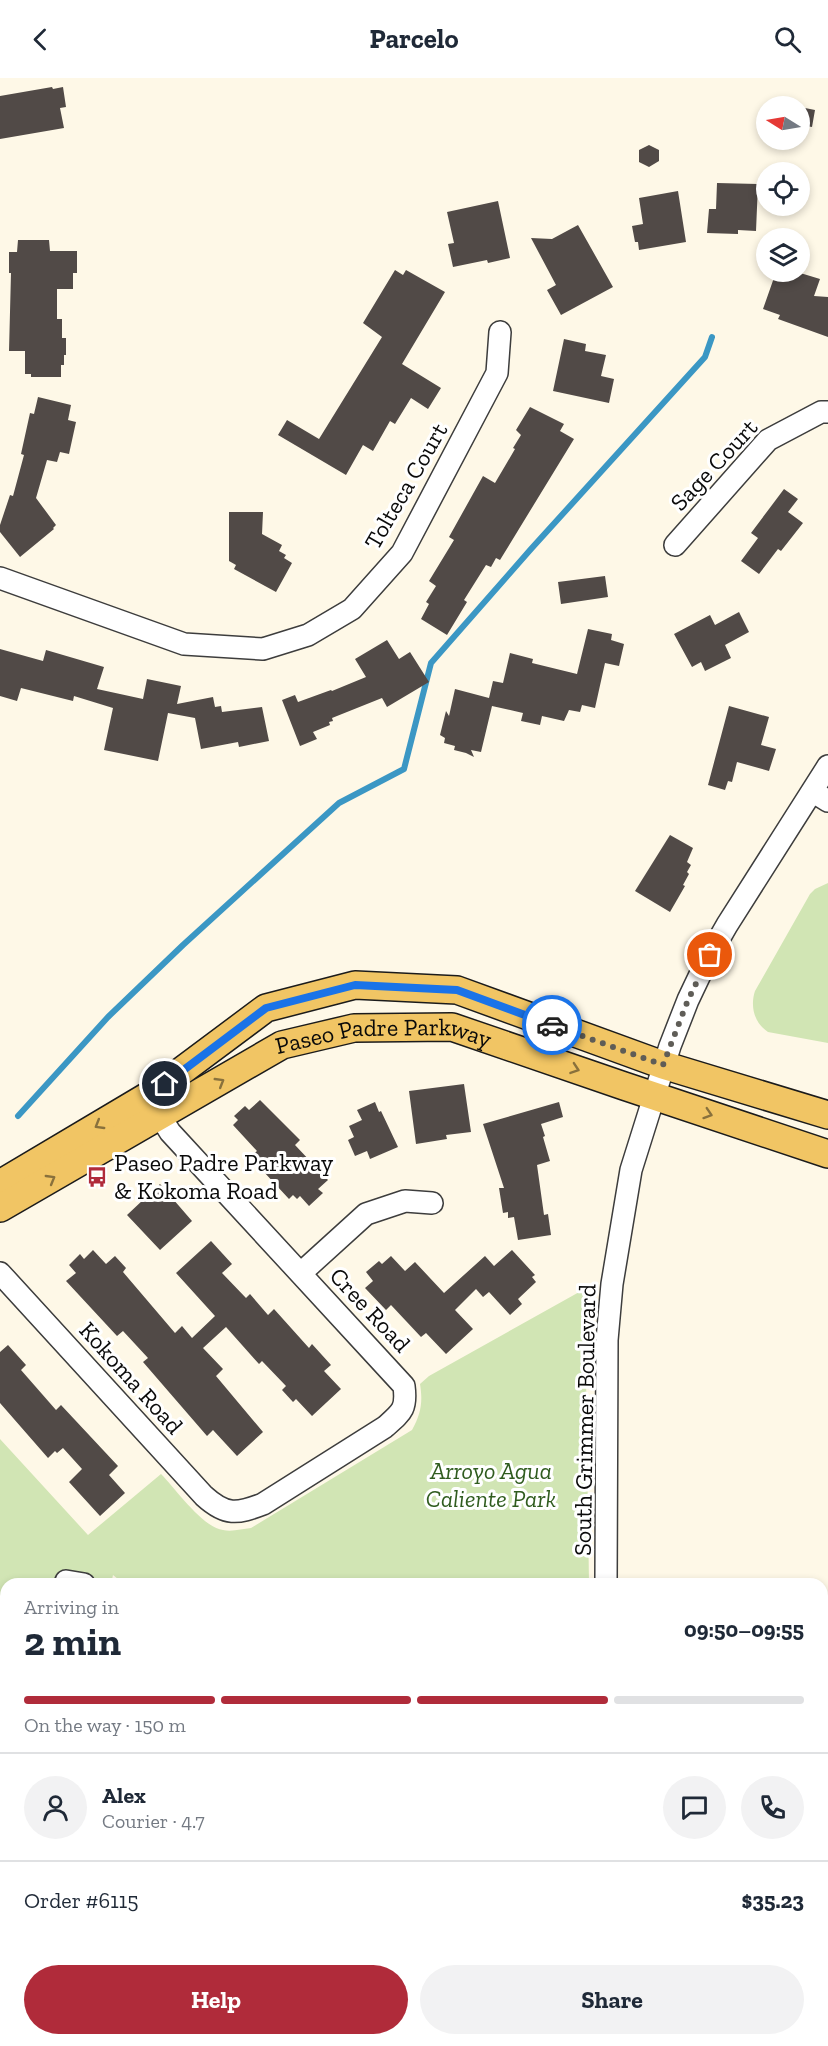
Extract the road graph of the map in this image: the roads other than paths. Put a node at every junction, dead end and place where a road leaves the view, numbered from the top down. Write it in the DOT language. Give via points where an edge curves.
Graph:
graph roads {
  1 [pos="501,332"];
  2 [pos="828,412"];
  3 [pos="675,545"];
  4 [pos="0,578"];
  5 [pos="828,766"];
  6 [pos="820,796"];
  7 [pos="663,1065"];
  8 [pos="653,1096"];
  9 [pos="155,1106"];
  10 [pos="828,1115"];
  11 [pos="828,1154"];
  12 [pos="0,1184"];
  13 [pos="432,1203"];
  14 [pos="0,1208"];
  15 [pos="0,1273"];
  16 [pos="301,1273"];
  17 [pos="229,1512"];
  18 [pos="606,1578"];
  1 -- 4 [label="street, Tolteca Court" via="497,373 402,553 352,609 308,635 263,649 184,644"];
  2 -- 3 [label="street, Sage Court" via="768,440"];
  5 -- 6 [label="street, South Grimmer Boulevard"];
  6 -- 7 [label="street, South Grimmer Boulevard" via="707,960"];
  7 -- 8 [label="street, South Grimmer Boulevard"];
  7 -- 9 [label="main road, Paseo Padre Parkway" via="457,990 355,985 266,1008"];
  7 -- 10 [label="main road, Paseo Padre Parkway"];
  9 -- 8 [label="main road, Paseo Padre Parkway, one-way" via="282,1045 354,1028 452,1027"];
  8 -- 11 [label="main road, Paseo Padre Parkway, one-way"];
  8 -- 18 [label="street, South Grimmer Boulevard" via="631,1170 612,1284 607,1340"];
  9 -- 12 [label="main road, Paseo Padre Parkway, one-way"];
  14 -- 9 [label="main road, Paseo Padre Parkway, one-way"];
  9 -- 16 [label="street, Cree Road" via="170,1132"];
  13 -- 16 [label="street" via="405,1201 366,1214"];
  15 -- 17 [label="street, Kokoma Road" via="204,1496"];
  16 -- 17 [label="street, Cree Road" via="404,1386 406,1401 402,1412 386,1427 263,1504 244,1512"];
}
